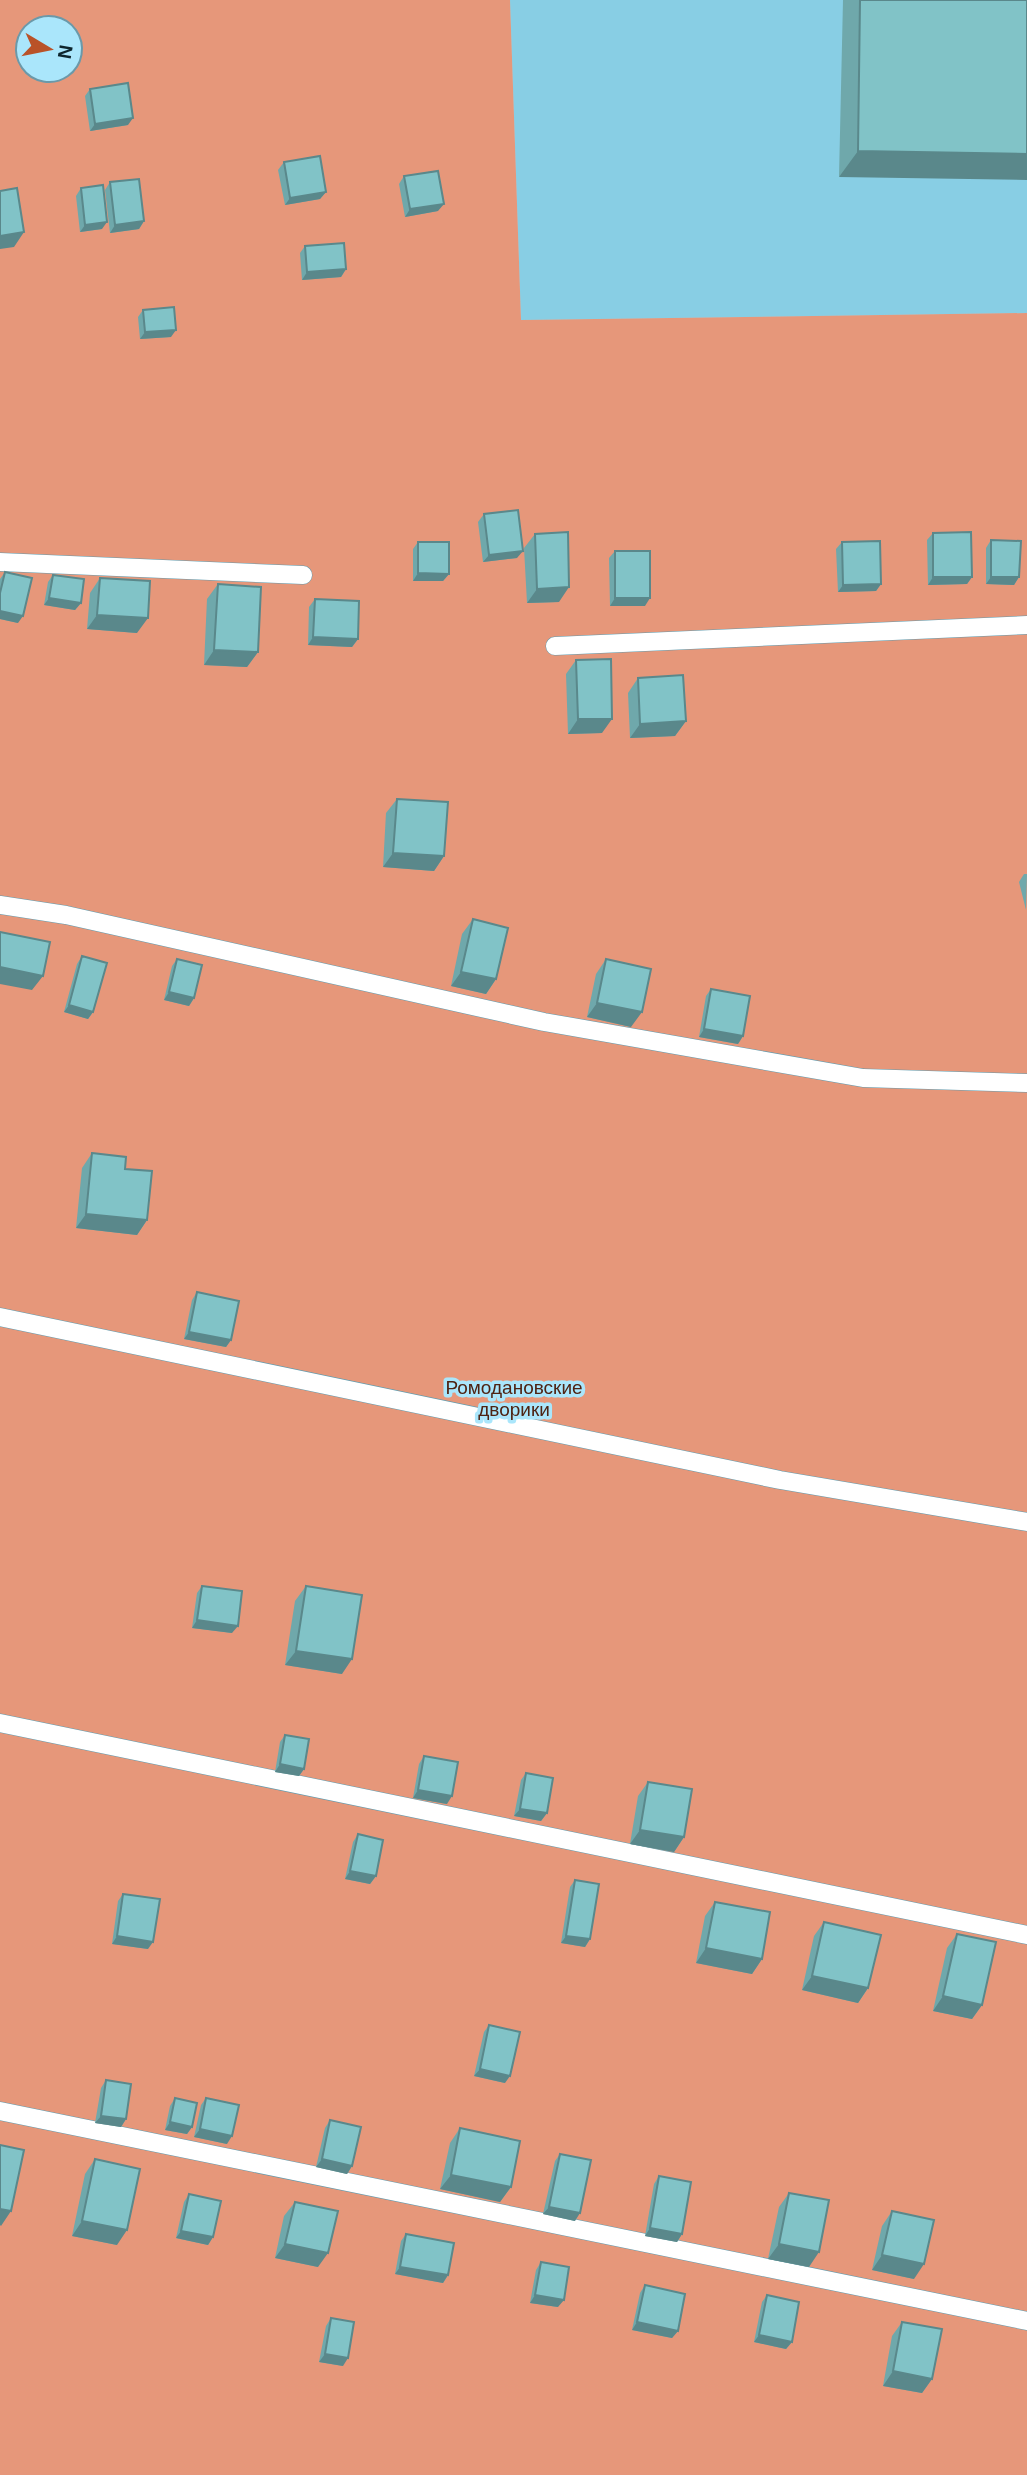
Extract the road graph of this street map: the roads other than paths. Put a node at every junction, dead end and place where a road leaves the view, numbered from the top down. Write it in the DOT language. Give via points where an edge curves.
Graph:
graph roads {
  1 [pos="0,562"];
  2 [pos="303,575"];
  3 [pos="1027,625"];
  4 [pos="555,646"];
  5 [pos="0,905"];
  6 [pos="1027,1083"];
  7 [pos="0,1317"];
  8 [pos="1027,1522"];
  9 [pos="0,1723"];
  10 [pos="1027,1935"];
  11 [pos="0,2111"];
  12 [pos="1027,2320"];
  1 -- 2 [label="lane"];
  3 -- 4 [label="lane"];
  5 -- 6 [label="lane" via="66,915 544,1022 863,1079"];
  7 -- 8 [label="lane" via="780,1480"];
  9 -- 10 [label="lane"];
  11 -- 12 [label="lane"];
}
